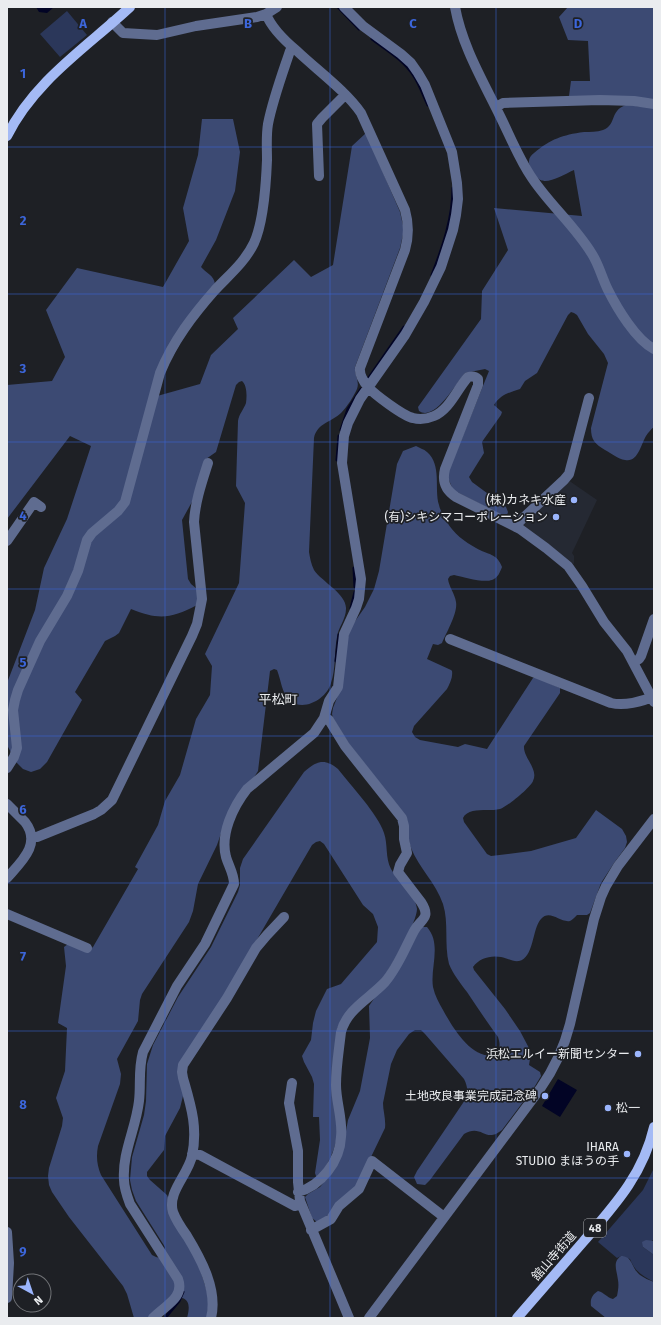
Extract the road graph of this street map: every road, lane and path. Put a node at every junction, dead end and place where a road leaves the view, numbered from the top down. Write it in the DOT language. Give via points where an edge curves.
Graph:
graph roads {
  1 [pos="130,7"];
  2 [pos="277,7"];
  3 [pos="344,7"];
  4 [pos="455,7"];
  5 [pos="266,14"];
  6 [pos="112,22"];
  7 [pos="293,48"];
  8 [pos="345,95"];
  9 [pos="654,104"];
  10 [pos="496,107"];
  11 [pos="7,136"];
  12 [pos="319,176"];
  13 [pos="654,349"];
  14 [pos="368,387"];
  15 [pos="589,398"];
  16 [pos="208,463"];
  17 [pos="41,507"];
  18 [pos="516,527"];
  19 [pos="7,540"];
  20 [pos="654,619"];
  21 [pos="450,639"];
  22 [pos="634,662"];
  23 [pos="653,699"];
  24 [pos="324,718"];
  25 [pos="7,768"];
  26 [pos="7,804"];
  27 [pos="654,819"];
  28 [pos="30,837"];
  29 [pos="7,878"];
  30 [pos="7,914"];
  31 [pos="284,917"];
  32 [pos="87,948"];
  33 [pos="292,1083"];
  34 [pos="654,1127"];
  35 [pos="192,1154"];
  36 [pos="298,1192"];
  37 [pos="301,1204"];
  38 [pos="444,1217"];
  39 [pos="311,1230"];
  40 [pos="7,1232"];
  41 [pos="7,1298"];
  42 [pos="153,1318"];
  43 [pos="211,1318"];
  44 [pos="349,1318"];
  45 [pos="369,1318"];
  46 [pos="517,1318"];
  1 -- 6 [label="main road"];
  2 -- 5 [label="street"];
  3 -- 14 [label="street" via="363,26 411,63 425,85 450,145 458,183 453,230 433,285 405,335"];
  4 -- 10 [label="street" via="464,42"];
  5 -- 6 [label="street" via="157,35 123,33"];
  5 -- 7 [label="street" via="269,22"];
  6 -- 11 [label="main road" via="49,79 25,108"];
  7 -- 8 [label="street"];
  7 -- 25 [label="street" via="268,124 262,216 254,244 180,333 166,359 125,502 92,532 87,540 67,596 40,641 14,700 17,748"];
  8 -- 12 [label="street" via="317,124"];
  8 -- 14 [label="street" via="365,120 405,210 409,230 405,250 360,368 359,372"];
  9 -- 10 [label="street" via="600,100 503,104"];
  10 -- 13 [label="street" via="532,177 591,253 608,290 633,330 641,340"];
  14 -- 18 [label="street" via="405,415 420,419 441,411 468,377 476,377 478,386 445,469 444,482 446,488 456,497"];
  14 -- 24 [label="street" via="348,423 343,449 344,476 360,570 360,589 356,608 344,634 338,687 329,701"];
  15 -- 18 [label="street" via="569,474"];
  16 -- 28 [label="street" via="194,512 202,599 192,636 112,800 94,814 37,837"];
  17 -- 19 [label="street" via="34,502"];
  18 -- 22 [label="street" via="568,566 604,622"];
  20 -- 22 [label="street" via="641,656"];
  21 -- 23 [label="street" via="611,703 622,704"];
  22 -- 23 [label="street"];
  24 -- 36 [label="street" via="329,720 345,746 402,818 407,853 398,872 424,906 425,919 416,926 400,960 388,978 352,1012 343,1025 340,1032 336,1085 342,1138 333,1162 322,1179 311,1188"];
  24 -- 42 [label="street" via="308,739 247,789 240,798 228,824 225,840 226,856 234,884 205,944 176,986 143,1052 139,1101 126,1156 124,1180 130,1204 180,1286 176,1298"];
  26 -- 28 [label="street" via="25,823"];
  27 -- 38 [label="street" via="615,871 601,897 570,1024 555,1065 540,1089"];
  28 -- 29 [label="street" via="26,857"];
  30 -- 32 [label="street"];
  31 -- 35 [label="street" via="256,948 183,1066 183,1078 194,1119"];
  33 -- 36 [label="street" via="289,1103 298,1151"];
  34 -- 46 [label="main road, 舘山寺街道 / 48" via="645,1156 627,1189"];
  35 -- 37 [label="street" via="200,1155 295,1206"];
  35 -- 43 [label="street" via="172,1205 173,1213 199,1257 211,1289"];
  36 -- 37 [label="street"];
  37 -- 39 [label="street"];
  38 -- 39 [label="street" via="372,1161 359,1189 340,1206 331,1219"];
  38 -- 45 [label="street"];
  39 -- 44 [label="street"];
  40 -- 41 [label="street"];
}
